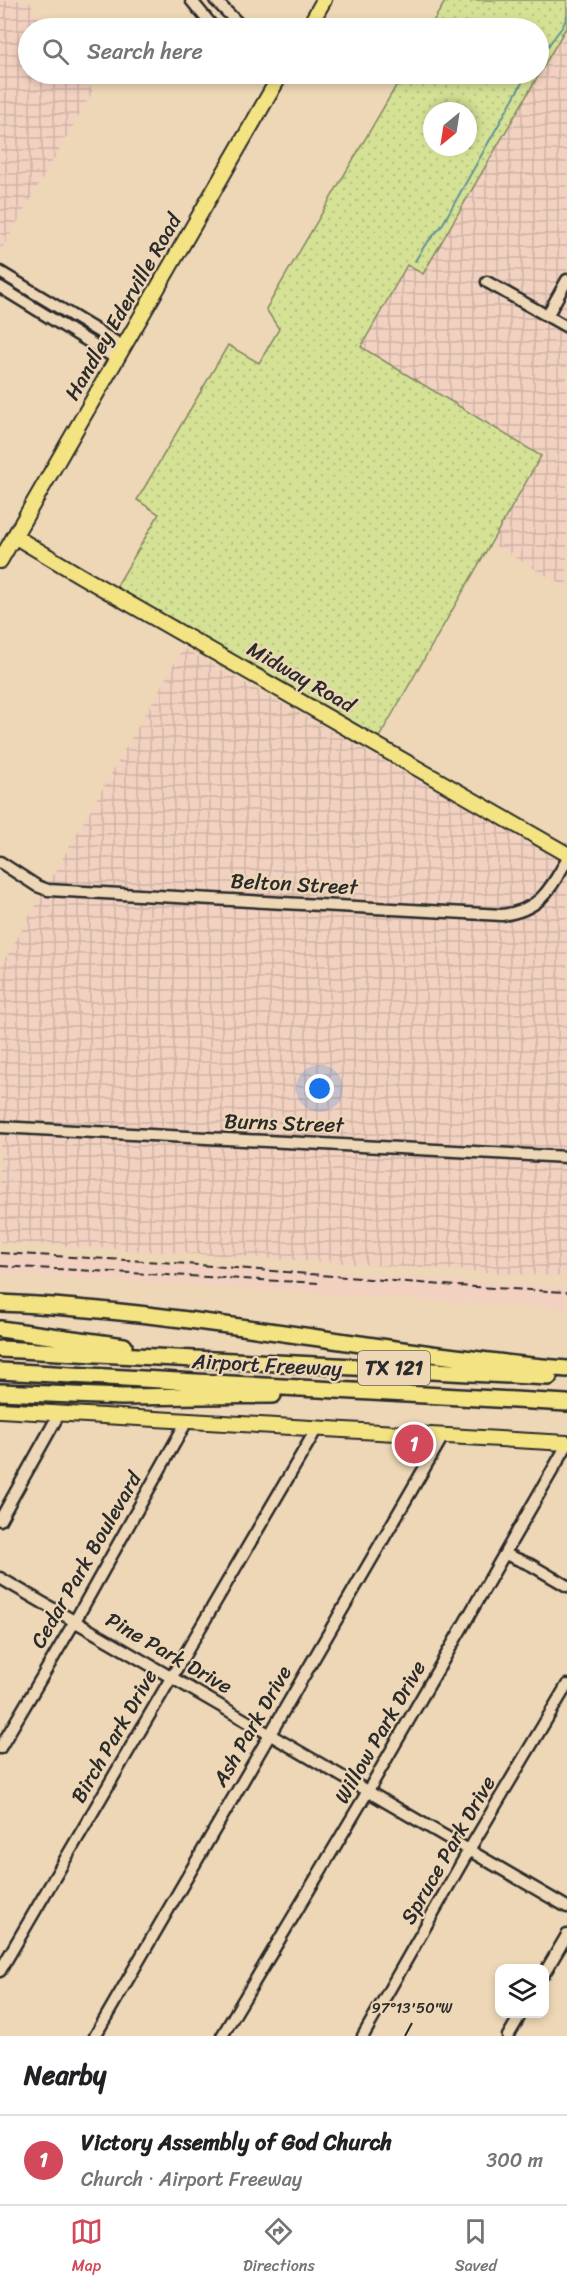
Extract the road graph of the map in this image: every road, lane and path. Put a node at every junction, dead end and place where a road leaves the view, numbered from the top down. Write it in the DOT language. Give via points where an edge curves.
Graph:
graph roads {
  1 [pos="191,0"];
  2 [pos="215,0"];
  3 [pos="324,0"];
  4 [pos="206,18"];
  5 [pos="233,18"];
  6 [pos="314,18"];
  7 [pos="273,84"];
  8 [pos="0,272"];
  9 [pos="567,280"];
  10 [pos="487,282"];
  11 [pos="0,287"];
  12 [pos="39,296"];
  13 [pos="33,307"];
  14 [pos="547,316"];
  15 [pos="79,320"];
  16 [pos="567,327"];
  17 [pos="72,331"];
  18 [pos="120,353"];
  19 [pos="14,536"];
  20 [pos="0,561"];
  21 [pos="567,854"];
  22 [pos="567,860"];
  23 [pos="0,862"];
  24 [pos="0,1127"];
  25 [pos="567,1157"];
  26 [pos="0,1303"];
  27 [pos="0,1329"];
  28 [pos="0,1349"];
  29 [pos="222,1360"];
  30 [pos="567,1369"];
  31 [pos="0,1371"];
  32 [pos="567,1378"];
  33 [pos="323,1389"];
  34 [pos="0,1392"];
  35 [pos="567,1403"];
  36 [pos="0,1410"];
  37 [pos="59,1414"];
  38 [pos="187,1421"];
  39 [pos="317,1428"];
  40 [pos="443,1436"];
  41 [pos="567,1444"];
  42 [pos="0,1520"];
  43 [pos="506,1554"];
  44 [pos="0,1578"];
  45 [pos="567,1586"];
  46 [pos="75,1621"];
  47 [pos="171,1677"];
  48 [pos="567,1685"];
  49 [pos="270,1734"];
  50 [pos="0,1748"];
  51 [pos="368,1791"];
  52 [pos="469,1850"];
  53 [pos="567,1907"];
  54 [pos="567,1935"];
  55 [pos="549,1966"];
  56 [pos="0,1971"];
  57 [pos="518,2018"];
  58 [pos="95,2036"];
  59 [pos="222,2036"];
  60 [pos="363,2036"];
  61 [pos="508,2036"];
  1 -- 4 [label="street"];
  2 -- 5 [label="street"];
  3 -- 6 [label="main road"];
  7 -- 18 [label="main road, Handley Ederville Road"];
  8 -- 12 [label="street"];
  9 -- 14 [label="street"];
  10 -- 14 [label="street"];
  11 -- 13 [label="street"];
  12 -- 13 [label="street"];
  12 -- 15 [label="street"];
  13 -- 17 [label="street"];
  14 -- 16 [label="street"];
  15 -- 17 [label="street"];
  15 -- 18 [label="street"];
  17 -- 18 [label="street"];
  18 -- 19 [label="main road, Handley Ederville Road"];
  19 -- 20 [label="main road, Handley Ederville Road"];
  19 -- 21 [label="main road, Midway Road"];
  22 -- 23 [label="street, Belton Street" via="552,887 535,905 502,915 48,890"];
  24 -- 25 [label="street, Burns Street"];
  26 -- 30 [label="highway" via="192,1319"];
  27 -- 29 [label="highway"];
  28 -- 29 [label="highway, Airport Freeway / TX 121"];
  29 -- 32 [label="highway, Airport Freeway / TX 121"];
  31 -- 33 [label="highway, Airport Freeway / TX 121"];
  33 -- 34 [label="highway" via="200,1397"];
  33 -- 35 [label="highway, Airport Freeway / TX 121"];
  36 -- 37 [label="main road"];
  37 -- 38 [label="main road"];
  37 -- 42 [label="street"];
  38 -- 39 [label="main road"];
  38 -- 46 [label="street, Cedar Park Boulevard"];
  39 -- 40 [label="main road"];
  39 -- 47 [label="street, Birch Park Drive"];
  40 -- 41 [label="main road"];
  40 -- 49 [label="street, Ash Park Drive"];
  41 -- 43 [label="street, Willow Park Drive"];
  43 -- 45 [label="street"];
  43 -- 51 [label="street, Willow Park Drive"];
  44 -- 46 [label="street, Pine Park Drive"];
  46 -- 47 [label="street, Pine Park Drive"];
  46 -- 50 [label="street, Cedar Park Boulevard"];
  47 -- 49 [label="street, Pine Park Drive"];
  47 -- 56 [label="street, Birch Park Drive"];
  48 -- 52 [label="street, Spruce Park Drive"];
  49 -- 51 [label="street, Pine Park Drive"];
  49 -- 58 [label="street, Ash Park Drive"];
  51 -- 52 [label="street, Pine Park Drive"];
  51 -- 59 [label="street, Willow Park Drive"];
  52 -- 53 [label="street, Pine Park Drive"];
  52 -- 60 [label="street, Spruce Park Drive"];
  54 -- 55 [label="street"];
  57 -- 61 [label="street"];
}
